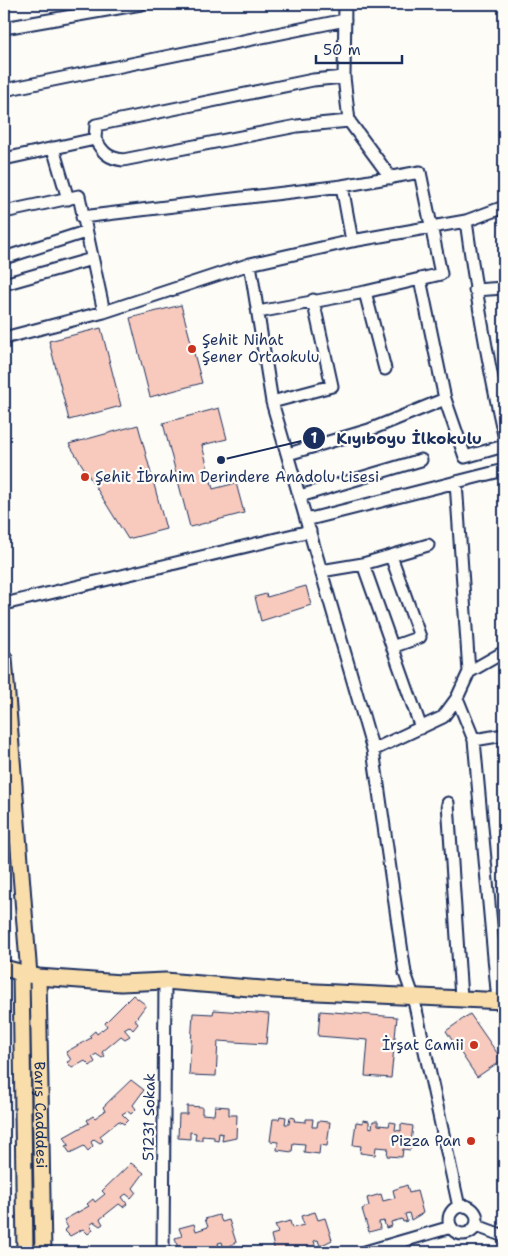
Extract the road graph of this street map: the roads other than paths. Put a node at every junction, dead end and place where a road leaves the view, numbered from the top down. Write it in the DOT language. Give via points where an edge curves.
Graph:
graph roads {
  1 [pos="141,4"];
  2 [pos="345,4"];
  3 [pos="345,20"];
  4 [pos="4,28"];
  5 [pos="344,76"];
  6 [pos="4,90"];
  7 [pos="349,121"];
  8 [pos="95,139"];
  9 [pos="53,148"];
  10 [pos="4,159"];
  11 [pos="391,178"];
  12 [pos="342,186"];
  13 [pos="68,198"];
  14 [pos="504,207"];
  15 [pos="4,212"];
  16 [pos="82,217"];
  17 [pos="466,221"];
  18 [pos="429,227"];
  19 [pos="85,232"];
  20 [pos="352,241"];
  21 [pos="4,258"];
  22 [pos="92,259"];
  23 [pos="250,264"];
  24 [pos="420,278"];
  25 [pos="4,284"];
  26 [pos="504,288"];
  27 [pos="475,290"];
  28 [pos="365,292"];
  29 [pos="313,300"];
  30 [pos="104,312"];
  31 [pos="258,312"];
  32 [pos="4,338"];
  33 [pos="385,369"];
  34 [pos="445,398"];
  35 [pos="272,402"];
  36 [pos="504,435"];
  37 [pos="504,446"];
  38 [pos="288,454"];
  39 [pos="421,460"];
  40 [pos="504,473"];
  41 [pos="456,482"];
  42 [pos="300,496"];
  43 [pos="306,520"];
  44 [pos="310,531"];
  45 [pos="428,545"];
  46 [pos="391,556"];
  47 [pos="363,564"];
  48 [pos="321,571"];
  49 [pos="4,604"];
  50 [pos="392,647"];
  51 [pos="504,652"];
  52 [pos="4,658"];
  53 [pos="469,672"];
  54 [pos="457,698"];
  55 [pos="420,728"];
  56 [pos="504,735"];
  57 [pos="474,740"];
  58 [pos="373,750"];
  59 [pos="448,803"];
  60 [pos="4,968"];
  61 [pos="29,975"];
  62 [pos="165,981"];
  63 [pos="413,996"];
  64 [pos="461,998"];
  65 [pos="501,1001"];
  66 [pos="459,1207"];
  67 [pos="476,1226"];
  68 [pos="451,1227"];
  69 [pos="504,1236"];
  70 [pos="25,1252"];
  71 [pos="43,1252"];
  72 [pos="163,1252"];
  73 [pos="365,1252"];
  1 -- 4 [label="street"];
  2 -- 3 [label="street"];
  3 -- 5 [label="street"];
  3 -- 6 [label="street"];
  5 -- 7 [label="street"];
  5 -- 8 [label="street" via="96,125"];
  7 -- 8 [label="street" via="297,126 124,160 110,158"];
  7 -- 11 [label="street"];
  8 -- 9 [label="street"];
  9 -- 10 [label="street"];
  9 -- 13 [label="street"];
  11 -- 12 [label="street"];
  11 -- 18 [label="street" via="420,172"];
  12 -- 16 [label="street"];
  12 -- 20 [label="street"];
  13 -- 15 [label="street"];
  13 -- 16 [label="street" via="79,196"];
  14 -- 17 [label="street"];
  16 -- 19 [label="street"];
  17 -- 18 [label="street"];
  17 -- 27 [label="street"];
  18 -- 20 [label="street"];
  18 -- 24 [label="street" via="440,274"];
  19 -- 21 [label="street"];
  19 -- 22 [label="street"];
  20 -- 23 [label="street"];
  22 -- 25 [label="street"];
  22 -- 30 [label="street"];
  23 -- 30 [label="street"];
  23 -- 31 [label="street"];
  24 -- 28 [label="street"];
  24 -- 34 [label="street"];
  26 -- 27 [label="street"];
  27 -- 36 [label="street"];
  28 -- 29 [label="street"];
  28 -- 33 [label="street"];
  29 -- 31 [label="street"];
  29 -- 35 [label="street" via="332,386"];
  30 -- 32 [label="street"];
  31 -- 35 [label="street"];
  34 -- 37 [label="street" via="465,457"];
  34 -- 38 [label="street" via="369,430"];
  35 -- 38 [label="street"];
  38 -- 42 [label="street"];
  39 -- 42 [label="street"];
  40 -- 41 [label="street"];
  41 -- 43 [label="street"];
  41 -- 53 [label="street"];
  42 -- 43 [label="street"];
  43 -- 44 [label="street"];
  44 -- 48 [label="street"];
  44 -- 49 [label="street"];
  45 -- 46 [label="street"];
  46 -- 47 [label="street"];
  46 -- 50 [label="street" via="420,636"];
  47 -- 48 [label="street"];
  47 -- 50 [label="street"];
  48 -- 58 [label="street"];
  50 -- 55 [label="street"];
  51 -- 53 [label="street"];
  52 -- 61 [label="main road"];
  53 -- 54 [label="street"];
  54 -- 55 [label="street" via="443,716"];
  54 -- 57 [label="street"];
  55 -- 58 [label="street"];
  56 -- 57 [label="street"];
  57 -- 65 [label="street"];
  58 -- 63 [label="street" via="405,973"];
  59 -- 64 [label="street"];
  60 -- 61 [label="main road"];
  61 -- 62 [label="main road" via="121,983"];
  61 -- 70 [label="main road, Barış Cadddesi"];
  61 -- 71 [label="main road, Barış Cadddesi"];
  62 -- 63 [label="main road"];
  62 -- 72 [label="street, 51231 Sokak"];
  63 -- 64 [label="main road"];
  63 -- 66 [label="street"];
  64 -- 65 [label="main road"];
  66 -- 67 [label="street" via="473,1209 477,1217"];
  66 -- 68 [label="street" via="451,1213"];
  67 -- 68 [label="street" via="471,1233 462,1235"];
  67 -- 69 [label="street"];
  68 -- 73 [label="street"];
}
